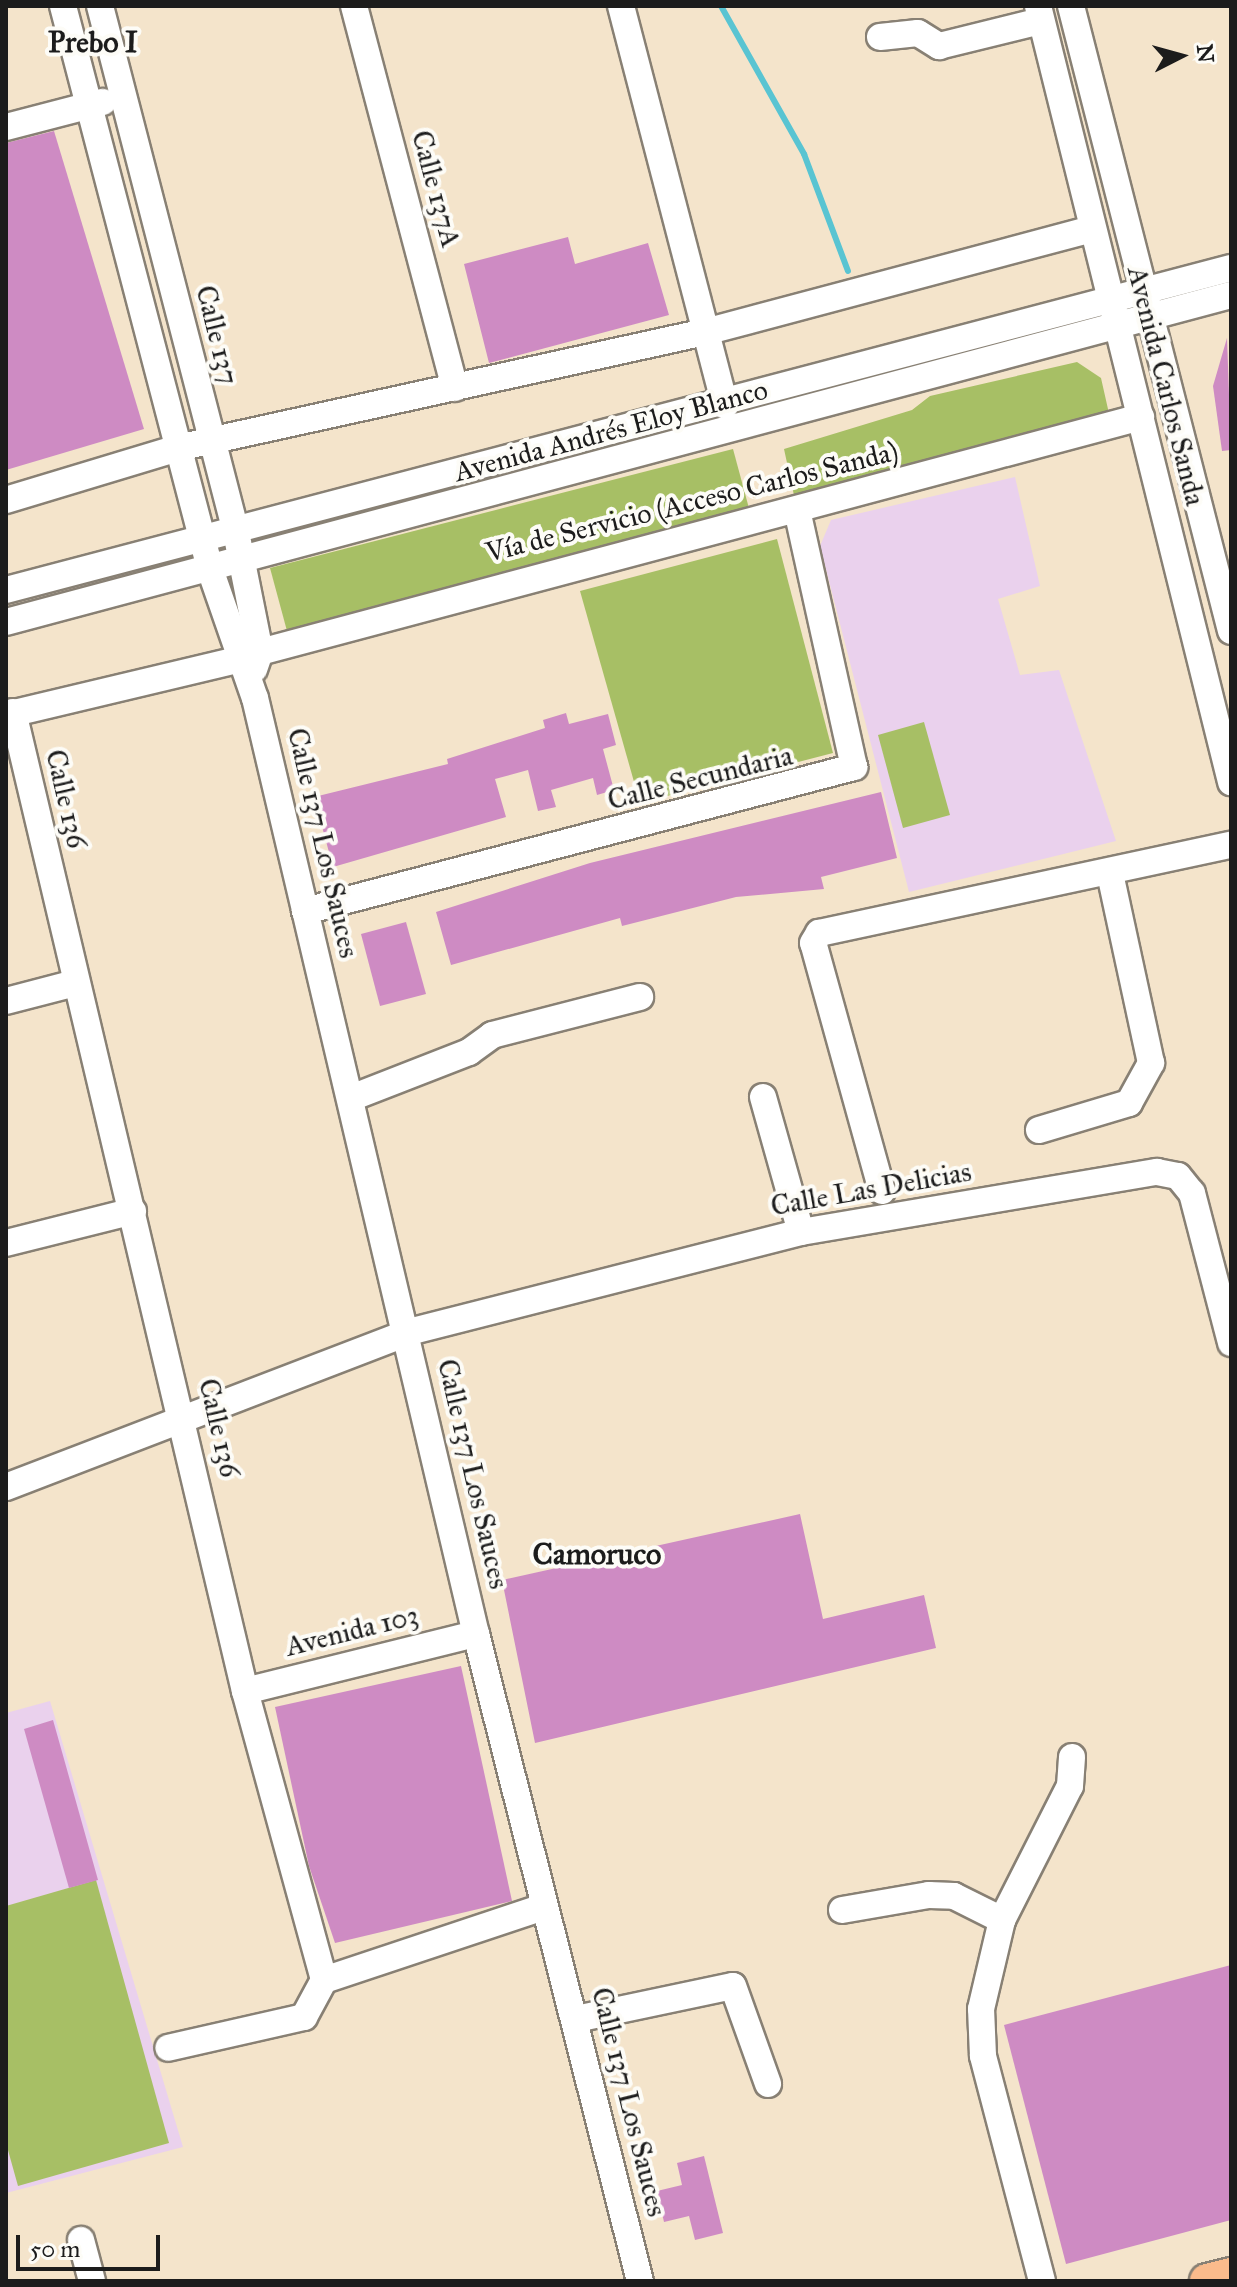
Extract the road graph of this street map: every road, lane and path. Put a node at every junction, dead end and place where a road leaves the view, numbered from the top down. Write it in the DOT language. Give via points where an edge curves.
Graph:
graph roads {
  1 [pos="63,6"];
  2 [pos="100,6"];
  3 [pos="354,6"];
  4 [pos="621,6"];
  5 [pos="1071,6"];
  6 [pos="1040,14"];
  7 [pos="880,37"];
  8 [pos="123,96"];
  9 [pos="87,106"];
  10 [pos="6,127"];
  11 [pos="1092,229"];
  12 [pos="1231,268"];
  13 [pos="1231,295"];
  14 [pos="1147,307"];
  15 [pos="1118,316"];
  16 [pos="705,332"];
  17 [pos="455,388"];
  18 [pos="725,406"];
  19 [pos="1141,417"];
  20 [pos="211,443"];
  21 [pos="182,447"];
  22 [pos="6,500"];
  23 [pos="797,510"];
  24 [pos="236,532"];
  25 [pos="202,539"];
  26 [pos="242,563"];
  27 [pos="211,572"];
  28 [pos="6,590"];
  29 [pos="6,622"];
  30 [pos="1231,631"];
  31 [pos="249,664"];
  32 [pos="10,713"];
  33 [pos="1231,782"];
  34 [pos="1231,845"];
  35 [pos="1110,874"];
  36 [pos="305,911"];
  37 [pos="75,983"];
  38 [pos="640,997"];
  39 [pos="6,1001"];
  40 [pos="763,1097"];
  41 [pos="351,1098"];
  42 [pos="1039,1130"];
  43 [pos="882,1191"];
  44 [pos="133,1211"];
  45 [pos="801,1232"];
  46 [pos="6,1243"];
  47 [pos="409,1332"];
  48 [pos="1231,1343"];
  49 [pos="183,1414"];
  50 [pos="6,1487"];
  51 [pos="476,1634"];
  52 [pos="245,1691"];
  53 [pos="1072,1757"];
  54 [pos="544,1907"];
  55 [pos="842,1910"];
  56 [pos="1002,1920"];
  57 [pos="324,1980"];
  58 [pos="576,2019"];
  59 [pos="168,2048"];
  60 [pos="768,2084"];
  61 [pos="81,2240"];
  62 [pos="1231,2275"];
  63 [pos="92,2281"];
  64 [pos="640,2281"];
  65 [pos="1042,2281"];
  66 [pos="1207,2281"];
  1 -- 9 [label="street"];
  2 -- 8 [label="street, Calle 137"];
  3 -- 17 [label="street, Calle 137A"];
  4 -- 16 [label="street"];
  5 -- 14 [label="street, Avenida Carlos Sanda"];
  6 -- 7 [label="street" via="939,46 918,33"];
  6 -- 11 [label="street, Avenida Carlos Sanda"];
  8 -- 9 [label="street"];
  8 -- 20 [label="street, Calle 137"];
  9 -- 10 [label="street"];
  9 -- 21 [label="street"];
  11 -- 15 [label="street, Avenida Carlos Sanda"];
  11 -- 16 [label="street"];
  12 -- 14 [label="street, Avenida Andrés Eloy Blanco"];
  13 -- 14 [label="street, Avenida Andrés Eloy Blanco"];
  14 -- 15 [label="street, Avenida Andrés Eloy Blanco"];
  14 -- 30 [label="street, Avenida Carlos Sanda"];
  15 -- 18 [label="street, Avenida Andrés Eloy Blanco"];
  15 -- 19 [label="street, Avenida Carlos Sanda"];
  15 -- 26 [label="street, Avenida Andrés Eloy Blanco"];
  16 -- 17 [label="street"];
  16 -- 18 [label="street"];
  17 -- 20 [label="street"];
  18 -- 24 [label="street, Avenida Andrés Eloy Blanco"];
  19 -- 23 [label="street, Vía de Servicio (Acceso Carlos Sanda)"];
  19 -- 33 [label="street, Avenida Carlos Sanda"];
  20 -- 21 [label="street"];
  20 -- 24 [label="street, Calle 137"];
  21 -- 22 [label="street"];
  21 -- 25 [label="street"];
  23 -- 31 [label="street, Vía de Servicio (Acceso Carlos Sanda)" via="440,599"];
  23 -- 36 [label="street, Calle Secundaria" via="854,767"];
  24 -- 25 [label="street, Avenida Andrés Eloy Blanco"];
  24 -- 26 [label="street, Calle 137"];
  25 -- 27 [label="street"];
  25 -- 28 [label="street, Avenida Andrés Eloy Blanco"];
  26 -- 27 [label="street, Avenida Andrés Eloy Blanco"];
  26 -- 31 [label="street, Calle 137"];
  27 -- 29 [label="street, Avenida Andrés Eloy Blanco"];
  27 -- 31 [label="street"];
  31 -- 32 [label="street, Vía de Servicio (Acceso Carlos Sanda)"];
  31 -- 36 [label="street, Calle 137 Los Sauces"];
  32 -- 37 [label="street, Calle 136"];
  34 -- 35 [label="street"];
  35 -- 42 [label="street" via="1151,1063 1129,1103"];
  35 -- 43 [label="street" via="819,933 813,943"];
  36 -- 41 [label="street, Calle 137 Los Sauces"];
  37 -- 39 [label="street"];
  37 -- 44 [label="street, Calle 136"];
  38 -- 41 [label="street" via="492,1035 469,1052"];
  40 -- 45 [label="street"];
  41 -- 47 [label="street, Calle 137 Los Sauces"];
  44 -- 46 [label="street"];
  44 -- 49 [label="street, Calle 136"];
  45 -- 47 [label="street, Calle Las Delicias"];
  45 -- 48 [label="street, Calle Las Delicias" via="1157,1172 1178,1176 1192,1193"];
  47 -- 49 [label="street, Calle Las Delicias"];
  47 -- 51 [label="street, Calle 137 Los Sauces"];
  49 -- 50 [label="street, Calle Las Delicias"];
  49 -- 52 [label="street, Calle 136"];
  51 -- 52 [label="street, Avenida 103"];
  51 -- 54 [label="street, Calle 137 Los Sauces"];
  52 -- 57 [label="street, Calle 136"];
  53 -- 56 [label="street" via="1070,1786"];
  54 -- 57 [label="street"];
  54 -- 58 [label="street, Calle 137 Los Sauces"];
  55 -- 56 [label="street" via="929,1895 954,1896"];
  56 -- 65 [label="street" via="981,2009 983,2056"];
  57 -- 59 [label="street" via="304,2017"];
  58 -- 60 [label="street" via="733,1986"];
  58 -- 64 [label="street, Calle 137 Los Sauces"];
  61 -- 63 [label="street"];
  62 -- 66 [label="main road"];
}
